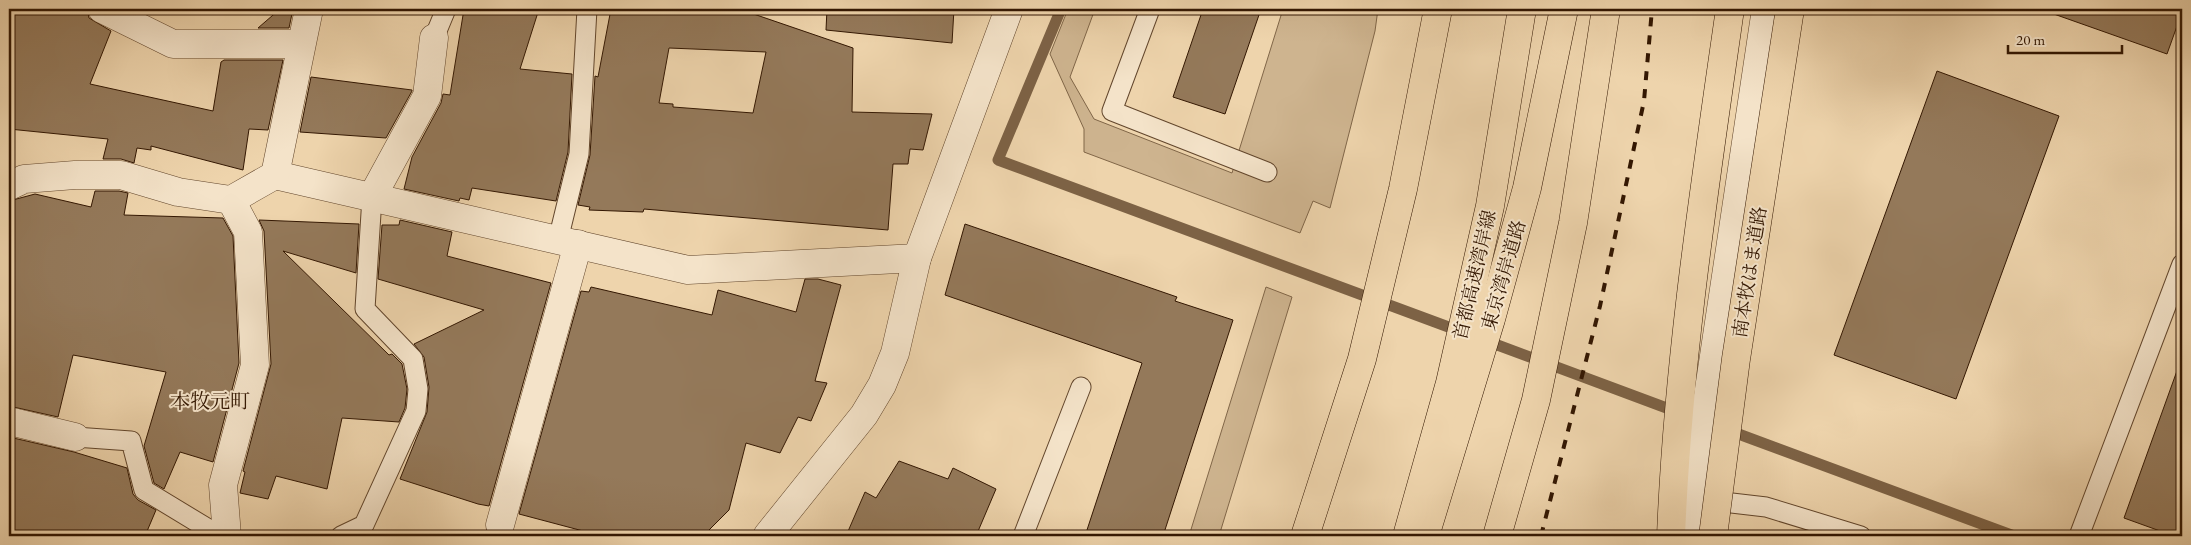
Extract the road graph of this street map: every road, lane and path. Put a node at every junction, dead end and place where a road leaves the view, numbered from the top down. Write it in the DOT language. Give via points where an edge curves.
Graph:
graph roads {
  1 [pos="102,9"];
  2 [pos="309,9"];
  3 [pos="446,9"];
  4 [pos="587,9"];
  5 [pos="1008,9"];
  6 [pos="1150,9"];
  7 [pos="1438,9"];
  8 [pos="1522,9"];
  9 [pos="1564,9"];
  10 [pos="1606,9"];
  11 [pos="1730,9"];
  12 [pos="1766,9"];
  13 [pos="1774,9"];
  14 [pos="1790,9"];
  15 [pos="434,38"];
  16 [pos="301,44"];
  17 [pos="1267,172"];
  18 [pos="275,175"];
  19 [pos="9,186"];
  20 [pos="372,197"];
  21 [pos="231,200"];
  22 [pos="568,242"];
  23 [pos="917,258"];
  24 [pos="2182,264"];
  25 [pos="1081,387"];
  26 [pos="9,421"];
  27 [pos="75,437"];
  28 [pos="1692,498"];
  29 [pos="500,525"];
  30 [pos="220,536"];
  31 [pos="227,536"];
  32 [pos="341,536"];
  33 [pos="767,536"];
  34 [pos="1023,536"];
  35 [pos="1305,536"];
  36 [pos="1406,536"];
  37 [pos="1425,536"];
  38 [pos="1497,536"];
  39 [pos="1671,536"];
  40 [pos="1686,536"];
  41 [pos="1697,536"];
  42 [pos="1712,536"];
  43 [pos="1861,536"];
  44 [pos="2079,536"];
  1 -- 16 [label="street" via="173,44"];
  2 -- 16 [label="street"];
  3 -- 15 [label="lane"];
  4 -- 22 [label="lane" via="579,154"];
  5 -- 23 [label="street"];
  6 -- 17 [label="lane" via="1112,111"];
  7 -- 35 [label="highway" via="1403,189 1362,360"];
  8 -- 36 [label="highway, 首都高速湾岸線" via="1488,215 1450,383"];
  9 -- 37 [label="highway, 東京湾岸道路" via="1527,188"];
  10 -- 38 [label="highway" via="1573,223 1536,400"];
  11 -- 39 [label="highway" via="1690,290"];
  12 -- 28 [label="street"];
  13 -- 41 [label="highway, 南本牧はま道路" via="1720,358"];
  14 -- 42 [label="highway, 南本牧はま道路, bridge"];
  15 -- 20 [label="street" via="427,96"];
  16 -- 18 [label="street"];
  18 -- 20 [label="street"];
  18 -- 21 [label="street"];
  19 -- 21 [label="street" via="24,179 122,175 178,192"];
  20 -- 22 [label="street"];
  20 -- 32 [label="lane" via="365,309 413,359 417,404 364,525"];
  21 -- 31 [label="street" via="248,232 255,365 223,485"];
  22 -- 23 [label="street" via="688,270"];
  22 -- 29 [label="street"];
  23 -- 33 [label="street" via="894,353 882,385 864,414"];
  24 -- 44 [label="lane"];
  25 -- 34 [label="lane"];
  26 -- 27 [label="street"];
  27 -- 30 [label="lane" via="131,441 144,490"];
  28 -- 40 [label="street"];
  28 -- 43 [label="lane" via="1766,507"];
}
